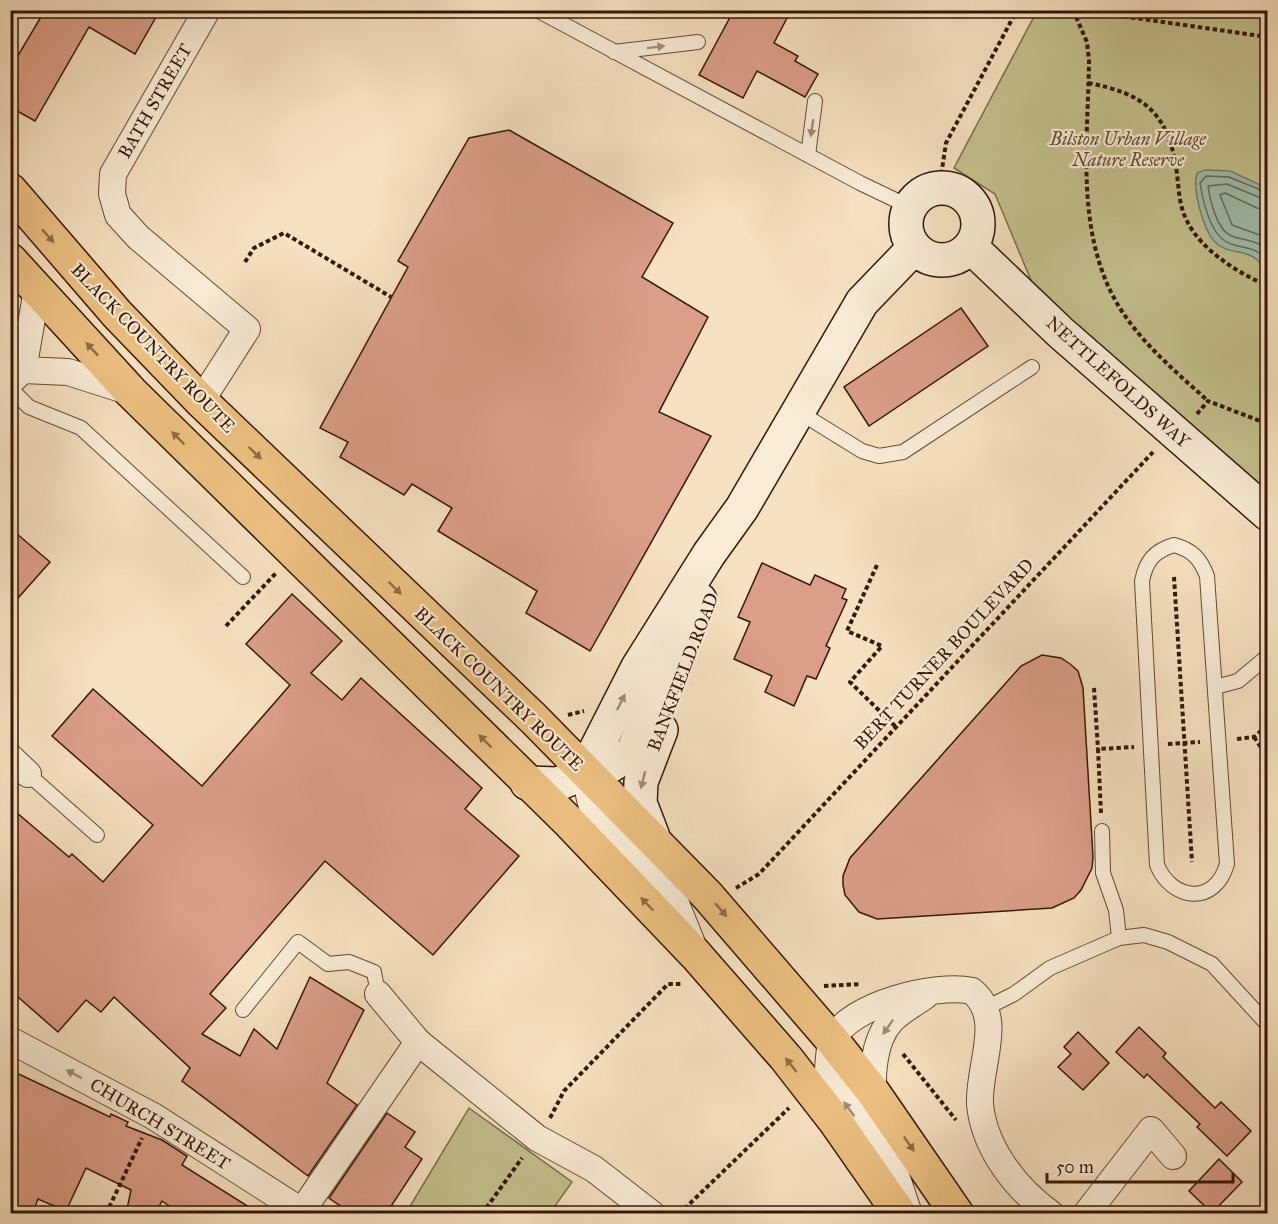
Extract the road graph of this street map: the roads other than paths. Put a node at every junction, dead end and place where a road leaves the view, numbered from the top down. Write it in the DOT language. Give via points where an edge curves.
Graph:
graph roads {
  1 [pos="207,10"];
  2 [pos="537,10"];
  3 [pos="698,42"];
  4 [pos="614,52"];
  5 [pos="815,101"];
  6 [pos="808,155"];
  7 [pos="10,190"];
  8 [pos="910,207"];
  9 [pos="971,247"];
  10 [pos="914,248"];
  11 [pos="10,260"];
  12 [pos="37,290"];
  13 [pos="1032,367"];
  14 [pos="15,380"];
  15 [pos="131,392"];
  16 [pos="201,401"];
  17 [pos="798,411"];
  18 [pos="742,508"];
  19 [pos="1268,514"];
  20 [pos="243,577"];
  21 [pos="1268,656"];
  22 [pos="1215,687"];
  23 [pos="20,765"];
  24 [pos="584,773"];
  25 [pos="527,783"];
  26 [pos="1102,831"];
  27 [pos="97,835"];
  28 [pos="653,837"];
  29 [pos="1119,938"];
  30 [pos="696,955"];
  31 [pos="933,991"];
  32 [pos="378,994"];
  33 [pos="986,1008"];
  34 [pos="243,1010"];
  35 [pos="1268,1025"];
  36 [pos="10,1040"];
  37 [pos="832,1040"];
  38 [pos="418,1042"];
  39 [pos="873,1092"];
  40 [pos="871,1155"];
  41 [pos="1173,1156"];
  42 [pos="293,1210"];
  43 [pos="651,1213"];
  44 [pos="900,1214"];
  45 [pos="909,1214"];
  46 [pos="957,1214"];
  47 [pos="1051,1214"];
  48 [pos="1086,1214"];
  1 -- 16 [label="street, BATH STREET" via="113,174 112,194 118,215 138,237 247,329"];
  2 -- 4 [label="lane"];
  4 -- 3 [label="lane, one-way"];
  4 -- 6 [label="lane"];
  5 -- 6 [label="lane, one-way"];
  6 -- 8 [label="lane"];
  7 -- 16 [label="highway, BLACK COUNTRY ROUTE, one-way" via="117,314"];
  8 -- 9 [label="street" via="918,198 939,189 959,194 973,207 977,227"];
  8 -- 10 [label="street" via="906,229"];
  9 -- 10 [label="street" via="959,255 933,259"];
  9 -- 19 [label="street, NETTLEFOLDS WAY" via="1060,332"];
  10 -- 17 [label="street, BANKFIELD ROAD" via="862,302"];
  11 -- 12 [label="highway"];
  12 -- 14 [label="street"];
  15 -- 12 [label="highway, one-way"];
  13 -- 17 [label="lane" via="903,452 879,456 862,451"];
  14 -- 15 [label="street" via="68,372"];
  14 -- 20 [label="lane" via="29,407 81,428"];
  25 -- 15 [label="highway, one-way"];
  16 -- 24 [label="highway, BLACK COUNTRY ROUTE, one-way" via="534,719"];
  17 -- 18 [label="street, BANKFIELD ROAD"];
  18 -- 24 [label="street" via="632,753 603,770"];
  18 -- 28 [label="street, BANKFIELD ROAD, one-way" via="684,680 641,782 640,803"];
  21 -- 22 [label="lane" via="1238,681"];
  22 -- 22 [label="lane" via="1207,576 1197,556 1187,549 1161,549 1151,557 1142,581 1157,865 1171,886 1194,894 1216,886 1227,864"];
  23 -- 27 [label="lane"];
  24 -- 25 [label="street" via="558,784"];
  24 -- 28 [label="highway, BLACK COUNTRY ROUTE"];
  24 -- 30 [label="street" via="593,812 675,902"];
  30 -- 25 [label="highway, one-way"];
  26 -- 29 [label="lane" via="1103,873 1116,910"];
  28 -- 37 [label="highway, BLACK COUNTRY ROUTE, one-way" via="717,905"];
  29 -- 33 [label="lane" via="1050,968"];
  29 -- 35 [label="lane" via="1144,935 1212,964"];
  40 -- 30 [label="highway, one-way"];
  31 -- 33 [label="street" via="972,991"];
  31 -- 37 [label="street" via="898,996 881,1004 846,1024"];
  31 -- 39 [label="street, one-way" via="891,1020 884,1030 875,1063"];
  32 -- 34 [label="lane" via="374,972 349,962 328,964 298,942"];
  32 -- 38 [label="street"];
  33 -- 47 [label="street" via="990,1031 980,1079 985,1129 1013,1179"];
  42 -- 36 [label="street, CHURCH STREET, one-way" via="153,1116"];
  37 -- 39 [label="highway, BLACK COUNTRY ROUTE"];
  40 -- 37 [label="street, one-way" via="827,1078"];
  38 -- 42 [label="street" via="346,1149"];
  38 -- 43 [label="street" via="537,1138 594,1169"];
  39 -- 40 [label="street" via="881,1138"];
  39 -- 46 [label="highway, BLACK COUNTRY ROUTE, one-way"];
  40 -- 44 [label="highway"];
  40 -- 45 [label="street" via="894,1169"];
  41 -- 48 [label="street" via="1151,1130"];
}
